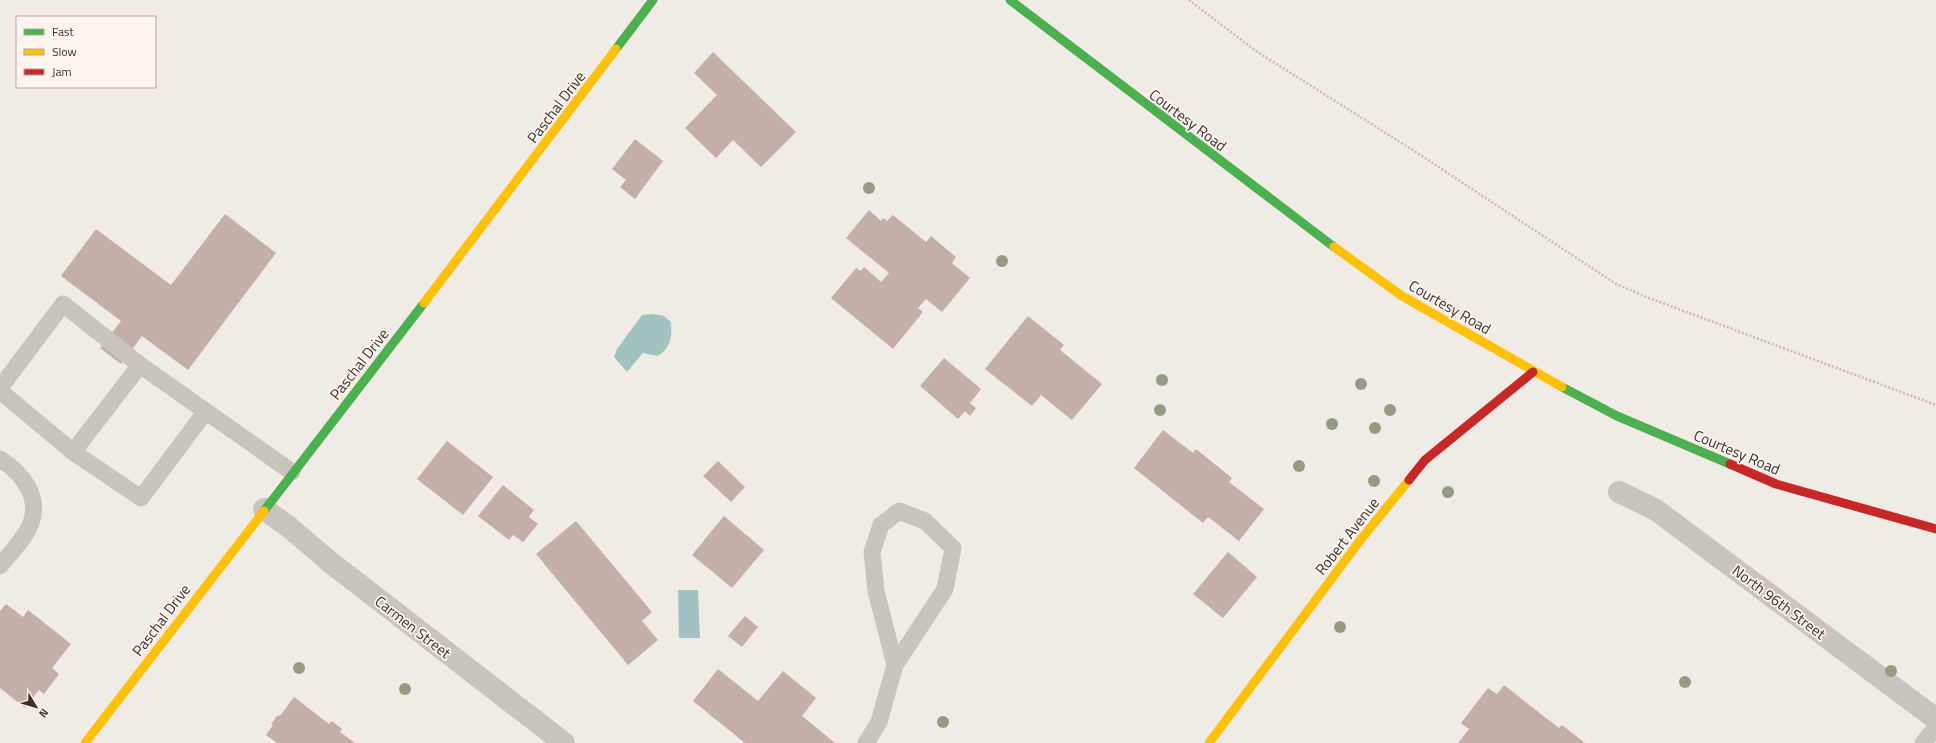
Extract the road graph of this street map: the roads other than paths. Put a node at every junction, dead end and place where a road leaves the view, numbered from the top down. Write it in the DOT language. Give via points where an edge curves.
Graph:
graph roads {
  1 [pos="653,0"];
  2 [pos="1010,0"];
  3 [pos="140,365"];
  4 [pos="1533,372"];
  5 [pos="0,390"];
  6 [pos="206,411"];
  7 [pos="73,452"];
  8 [pos="0,459"];
  9 [pos="292,472"];
  10 [pos="1619,492"];
  11 [pos="264,509"];
  12 [pos="1936,529"];
  13 [pos="0,566"];
  14 [pos="895,665"];
  15 [pos="1936,719"];
  16 [pos="1936,727"];
  17 [pos="85,743"];
  18 [pos="564,743"];
  19 [pos="866,743"];
  20 [pos="1209,743"];
  21 [pos="1923,743"];
  1 -- 9 [label="street, Paschal Drive" via="528,168"];
  2 -- 4 [label="street, Courtesy Road" via="1306,227 1402,296"];
  3 -- 5 [label="lane" via="63,304"];
  3 -- 6 [label="lane"];
  3 -- 7 [label="lane"];
  4 -- 12 [label="street, Courtesy Road" via="1617,416 1776,484"];
  4 -- 20 [label="street, Robert Avenue" via="1425,460 1362,538"];
  5 -- 7 [label="lane"];
  6 -- 7 [label="lane" via="141,498"];
  6 -- 9 [label="lane"];
  8 -- 13 [label="lane" via="24,479 32,496 33,508 31,523"];
  9 -- 11 [label="street, Paschal Drive"];
  10 -- 15 [label="street, North 96th Street" via="1656,510"];
  11 -- 17 [label="street, Paschal Drive"];
  11 -- 18 [label="street, Carmen Street"];
  14 -- 14 [label="lane" via="945,589 953,548 925,521 899,512 881,525 872,552 876,591"];
  14 -- 19 [label="lane" via="878,722"];
  16 -- 21 [label="lane"];
}
